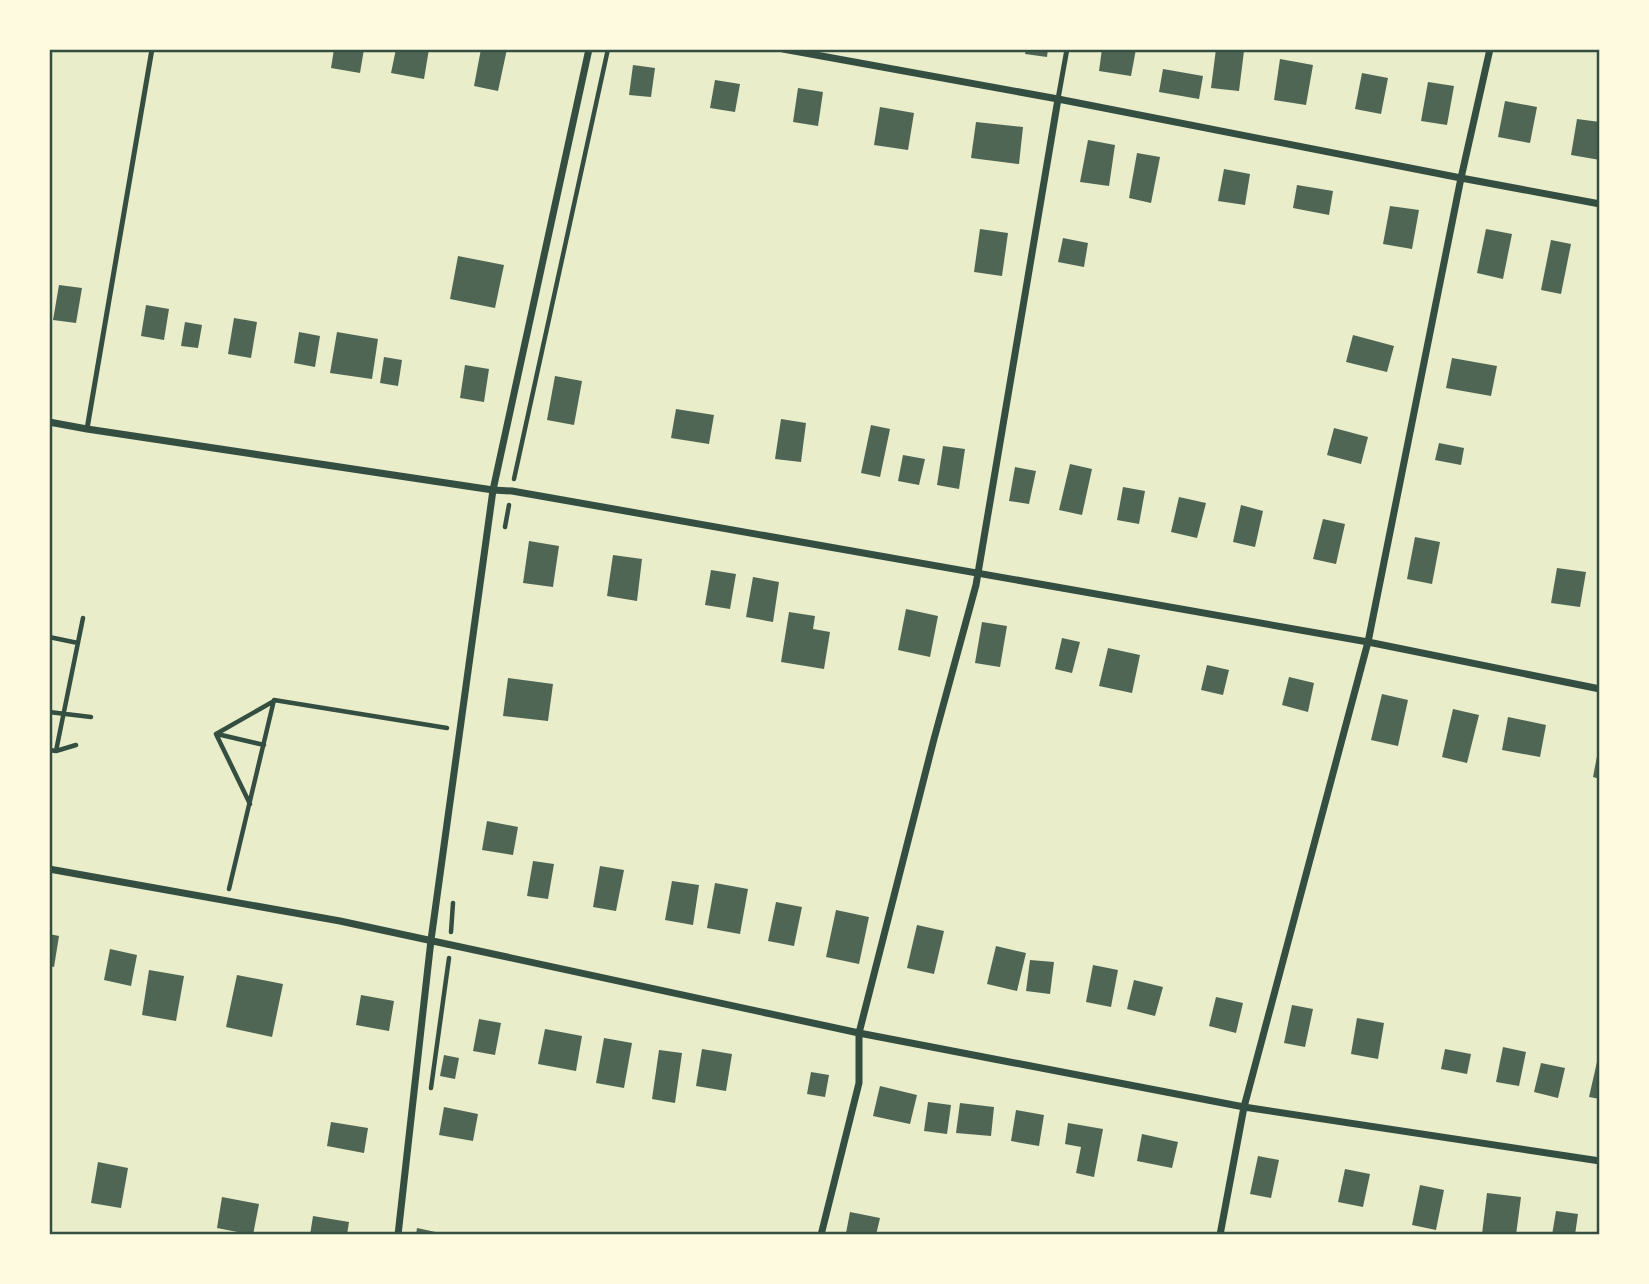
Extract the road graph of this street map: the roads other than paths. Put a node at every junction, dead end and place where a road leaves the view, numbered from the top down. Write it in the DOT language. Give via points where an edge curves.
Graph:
graph roads {
  1 [pos="152,49"];
  2 [pos="589,49"];
  3 [pos="783,49"];
  4 [pos="1067,49"];
  5 [pos="1490,49"];
  6 [pos="1058,99"];
  7 [pos="1461,178"];
  8 [pos="1600,204"];
  9 [pos="49,422"];
  10 [pos="87,429"];
  11 [pos="493,490"];
  12 [pos="977,573"];
  13 [pos="1368,642"];
  14 [pos="1600,689"];
  15 [pos="49,869"];
  16 [pos="431,940"];
  17 [pos="859,1033"];
  18 [pos="1244,1107"];
  19 [pos="1600,1161"];
  20 [pos="398,1235"];
  21 [pos="821,1235"];
  22 [pos="1220,1235"];
  1 -- 10 [label="lane"];
  2 -- 11 [label="street"];
  3 -- 6 [label="street"];
  4 -- 6 [label="lane"];
  5 -- 7 [label="street"];
  6 -- 7 [label="street"];
  6 -- 12 [label="street"];
  7 -- 8 [label="street"];
  7 -- 13 [label="street"];
  9 -- 10 [label="street"];
  10 -- 11 [label="street"];
  11 -- 12 [label="street"];
  11 -- 16 [label="street"];
  12 -- 13 [label="street"];
  12 -- 17 [label="street"];
  13 -- 14 [label="street"];
  13 -- 18 [label="street"];
  15 -- 16 [label="street"];
  16 -- 17 [label="street"];
  16 -- 20 [label="street"];
  17 -- 18 [label="street"];
  17 -- 21 [label="street" via="859,1083"];
  18 -- 19 [label="street"];
  18 -- 22 [label="street"];
}
